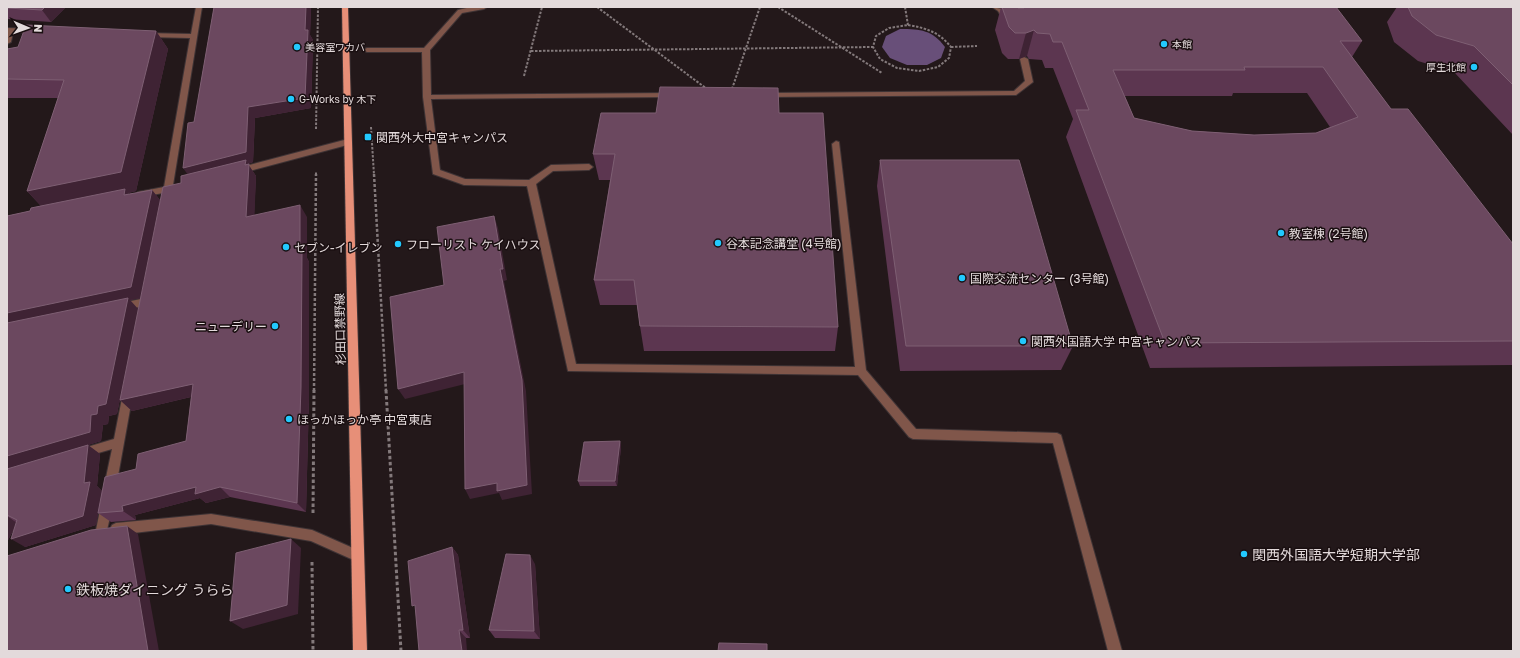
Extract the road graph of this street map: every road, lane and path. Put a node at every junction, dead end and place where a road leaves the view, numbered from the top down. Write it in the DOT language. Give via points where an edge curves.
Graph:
graph roads {
  1 [pos="199,7"];
  2 [pos="318,7"];
  3 [pos="345,7"];
  4 [pos="484,7"];
  5 [pos="542,7"];
  6 [pos="597,7"];
  7 [pos="760,7"];
  8 [pos="778,7"];
  9 [pos="905,7"];
  10 [pos="995,7"];
  11 [pos="461,9"];
  12 [pos="908,25"];
  13 [pos="8,30"];
  14 [pos="1014,30"];
  15 [pos="48,32"];
  16 [pos="140,35"];
  17 [pos="194,36"];
  18 [pos="7,42"];
  19 [pos="977,46"];
  20 [pos="873,47"];
  21 [pos="951,47"];
  22 [pos="843,48"];
  23 [pos="746,49"];
  24 [pos="367,50"];
  25 [pos="426,50"];
  26 [pos="654,50"];
  27 [pos="531,51"];
  28 [pos="1024,59"];
  29 [pos="710,91"];
  30 [pos="914,94"];
  31 [pos="684,95"];
  32 [pos="730,95"];
  33 [pos="518,96"];
  34 [pos="427,97"];
  35 [pos="371,121"];
  36 [pos="348,142"];
  37 [pos="836,144"];
  38 [pos="316,150"];
  39 [pos="588,167"];
  40 [pos="227,174"];
  41 [pos="531,183"];
  42 [pos="182,185"];
  43 [pos="168,189"];
  44 [pos="129,197"];
  45 [pos="163,212"];
  46 [pos="146,302"];
  47 [pos="108,310"];
  48 [pos="861,371"];
  49 [pos="131,380"];
  50 [pos="119,442"];
  51 [pos="67,458"];
  52 [pos="102,530"];
  53 [pos="87,535"];
  54 [pos="312,536"];
  55 [pos="358,556"];
  56 [pos="313,651"];
  57 [pos="360,651"];
  58 [pos="401,651"];
  59 [pos="1115,651"];
  1 -- 17 [label="street"];
  2 -- 38 [label="path"];
  3 -- 36 [label="main road, 杉田口禁野線"];
  4 -- 11 [label="street"];
  5 -- 27 [label="path"];
  6 -- 26 [label="path"];
  7 -- 23 [label="path"];
  8 -- 22 [label="path"];
  9 -- 12 [label="path"];
  10 -- 14 [label="street"];
  11 -- 25 [label="street"];
  12 -- 20 [label="path" via="889,28 876,36"];
  12 -- 21 [label="path" via="928,28 943,36"];
  13 -- 15 [label="street"];
  13 -- 18 [label="street"];
  16 -- 17 [label="street"];
  17 -- 43 [label="street"];
  19 -- 21 [label="path"];
  20 -- 21 [label="path" via="880,59 897,68 919,71 938,67 949,58"];
  20 -- 22 [label="path"];
  22 -- 23 [label="path"];
  22 -- 30 [label="path"];
  23 -- 26 [label="path"];
  23 -- 32 [label="path"];
  24 -- 25 [label="street"];
  25 -- 34 [label="street"];
  26 -- 27 [label="path"];
  26 -- 29 [label="path"];
  27 -- 33 [label="path"];
  28 -- 30 [label="street" via="1029,82 1016,93"];
  30 -- 32 [label="street"];
  31 -- 33 [label="street"];
  33 -- 34 [label="street"];
  34 -- 41 [label="street" via="436,172 464,182"];
  35 -- 58 [label="path"];
  36 -- 38 [label="street"];
  36 -- 55 [label="main road, 杉田口禁野線"];
  37 -- 48 [label="street"];
  38 -- 40 [label="street"];
  38 -- 54 [label="path"];
  39 -- 41 [label="street" via="551,168"];
  41 -- 48 [label="street" via="572,368"];
  42 -- 43 [label="street"];
  43 -- 44 [label="street"];
  43 -- 45 [label="street"];
  46 -- 47 [label="street"];
  48 -- 59 [label="street" via="913,434 1057,438"];
  49 -- 50 [label="street"];
  50 -- 51 [label="street"];
  50 -- 52 [label="street"];
  52 -- 53 [label="street"];
  52 -- 54 [label="street" via="211,519"];
  54 -- 55 [label="street"];
  54 -- 56 [label="path"];
  55 -- 57 [label="main road, 杉田口禁野線"];
}
